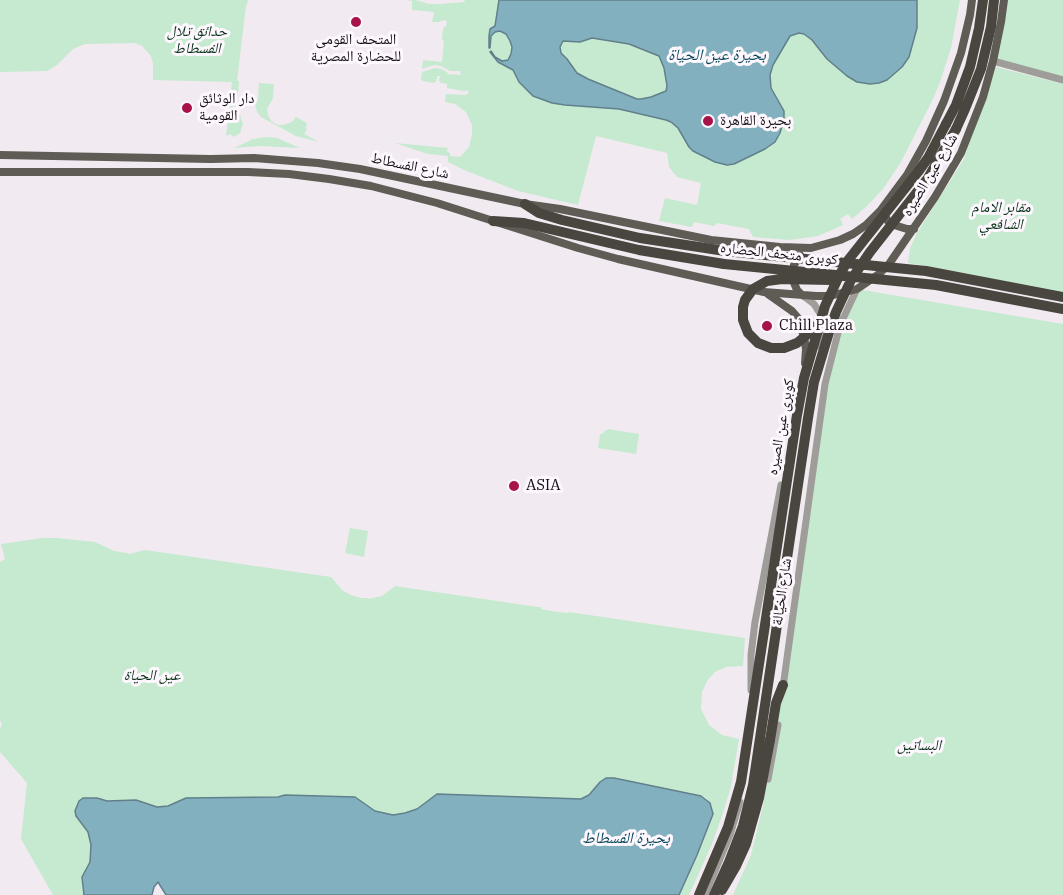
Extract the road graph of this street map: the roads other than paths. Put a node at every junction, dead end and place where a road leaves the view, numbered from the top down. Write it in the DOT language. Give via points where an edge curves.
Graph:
graph roads {
  1 [pos="972,0"];
  2 [pos="983,0"];
  3 [pos="994,0"];
  4 [pos="1004,0"];
  5 [pos="993,62"];
  6 [pos="1063,80"];
  7 [pos="926,141"];
  8 [pos="961,153"];
  9 [pos="0,155"];
  10 [pos="0,172"];
  11 [pos="525,204"];
  12 [pos="881,210"];
  13 [pos="493,221"];
  14 [pos="914,229"];
  15 [pos="811,248"];
  16 [pos="864,277"];
  17 [pos="857,289"];
  18 [pos="764,292"];
  19 [pos="802,295"];
  20 [pos="1063,297"];
  21 [pos="825,306"];
  22 [pos="1063,309"];
  23 [pos="805,363"];
  24 [pos="783,686"];
  25 [pos="750,740"];
  26 [pos="772,743"];
  27 [pos="699,895"];
  28 [pos="705,895"];
  29 [pos="718,895"];
  1 -- 7 [label="main road, شارع عين الصيره" via="962,53"];
  2 -- 21 [label="highway, كوبرى عين الصيره, bridge" via="970,67 956,105 928,158 849,259"];
  3 -- 29 [label="highway, كوبرى عين الصيره, bridge" via="981,69 956,129 927,178 851,280 830,329 814,382 753,785"];
  4 -- 5 [label="main road, شارع عين الصيره"];
  5 -- 6 [label="street"];
  5 -- 8 [label="main road, شارع عين الصيره"];
  7 -- 8 [label="main road" via="942,139"];
  7 -- 12 [label="main road, شارع عين الصيره"];
  8 -- 14 [label="main road, شارع عين الصيره"];
  9 -- 11 [label="main road, شارع الفسطاط" via="297,161 360,169"];
  10 -- 13 [label="main road, شارع الفسطاط" via="238,172 309,176 371,186"];
  11 -- 15 [label="main road, شارع الفسطاط" via="711,240"];
  11 -- 20 [label="highway, كوبرى متحف الحضاره, bridge" via="538,213 640,238 725,251 926,271"];
  12 -- 14 [label="main road" via="894,225"];
  12 -- 15 [label="main road, شارع عين الصيره" via="853,234"];
  13 -- 16 [label="highway, كوبرى متحف الحضاره, bridge" via="524,223 639,250 724,264"];
  13 -- 18 [label="main road, شارع الفسطاط" via="618,259"];
  14 -- 17 [label="main road, شارع عين الصيره" via="889,264"];
  15 -- 19 [label="main road" via="801,254 792,271 794,284"];
  16 -- 21 [label="highway, bridge" via="766,281 749,294 743,307 743,321 758,343 784,348 808,334"];
  16 -- 22 [label="highway, كوبرى متحف الحضاره, bridge" via="960,289"];
  17 -- 19 [label="main road, شارع عين الصيره" via="830,296"];
  17 -- 24 [label="street, شارع الخيالة" via="840,325 825,384"];
  18 -- 19 [label="main road, شارع الفسطاط"];
  18 -- 23 [label="main road" via="798,318 806,349"];
  19 -- 23 [label="street, شارع الخيالة" via="814,304 824,325 818,346"];
  21 -- 27 [label="highway, كوبرى عين الصيره, bridge" via="797,415 741,782 728,827"];
  23 -- 25 [label="street, شارع الخيالة" via="755,622"];
  24 -- 26 [label="highway" via="776,703"];
  25 -- 26 [label="street"];
  25 -- 28 [label="street, شارع الخيالة" via="738,811"];
  26 -- 29 [label="highway, bridge" via="746,844"];
}
